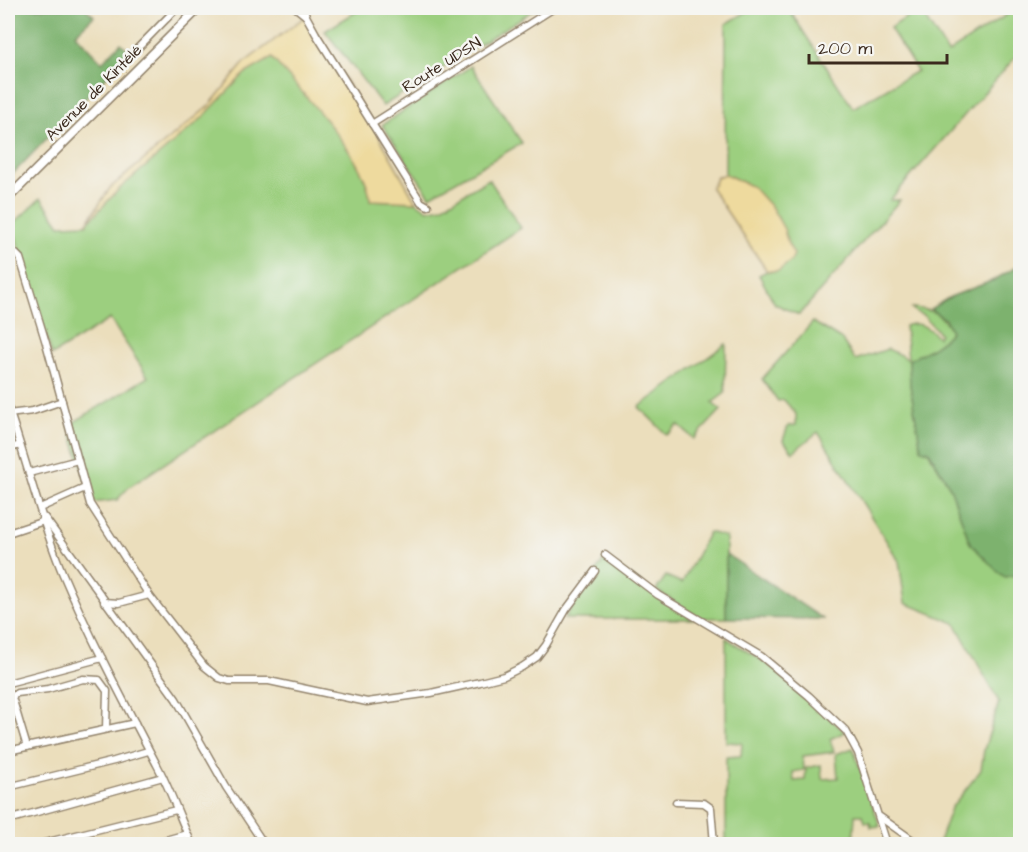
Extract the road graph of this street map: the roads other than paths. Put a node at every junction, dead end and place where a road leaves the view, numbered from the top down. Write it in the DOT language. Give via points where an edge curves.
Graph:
graph roads {
  1 [pos="177,8"];
  2 [pos="199,8"];
  3 [pos="296,8"];
  4 [pos="304,8"];
  5 [pos="554,8"];
  6 [pos="306,16"];
  7 [pos="131,55"];
  8 [pos="372,124"];
  9 [pos="8,198"];
  10 [pos="428,207"];
  11 [pos="8,251"];
  12 [pos="62,401"];
  13 [pos="8,412"];
  14 [pos="20,446"];
  15 [pos="8,449"];
  16 [pos="78,460"];
  17 [pos="29,473"];
  18 [pos="85,488"];
  19 [pos="40,510"];
  20 [pos="44,521"];
  21 [pos="8,533"];
  22 [pos="605,555"];
  23 [pos="595,571"];
  24 [pos="149,596"];
  25 [pos="104,602"];
  26 [pos="102,658"];
  27 [pos="8,683"];
  28 [pos="135,723"];
  29 [pos="106,729"];
  30 [pos="27,747"];
  31 [pos="8,751"];
  32 [pos="148,751"];
  33 [pos="163,777"];
  34 [pos="8,787"];
  35 [pos="676,802"];
  36 [pos="176,810"];
  37 [pos="880,817"];
  38 [pos="8,820"];
  39 [pos="188,834"];
  40 [pos="40,844"];
  41 [pos="151,844"];
  42 [pos="192,844"];
  43 [pos="264,844"];
  44 [pos="714,844"];
  45 [pos="887,844"];
  46 [pos="918,844"];
  1 -- 7 [label="street"];
  2 -- 9 [label="main road, Avenue de Kintélé"];
  3 -- 6 [label="street"];
  4 -- 6 [label="street"];
  5 -- 8 [label="street, Route UDSN"];
  6 -- 8 [label="street"];
  8 -- 10 [label="street" via="421,202"];
  11 -- 12 [label="street" via="20,258"];
  12 -- 13 [label="street" via="33,411"];
  12 -- 16 [label="street"];
  13 -- 14 [label="street"];
  14 -- 15 [label="street"];
  14 -- 17 [label="street"];
  16 -- 17 [label="street"];
  16 -- 18 [label="street"];
  17 -- 19 [label="street"];
  18 -- 19 [label="street"];
  18 -- 24 [label="street" via="90,504"];
  19 -- 20 [label="street"];
  19 -- 25 [label="street"];
  20 -- 21 [label="street"];
  20 -- 26 [label="street" via="62,572"];
  22 -- 37 [label="street" via="658,595 761,656 809,696 850,737"];
  23 -- 24 [label="street" via="537,657 522,667 480,682 368,702 269,681 219,678 204,666"];
  24 -- 25 [label="street"];
  25 -- 43 [label="street" via="184,710 226,787"];
  26 -- 27 [label="street"];
  26 -- 28 [label="street"];
  28 -- 29 [label="street"];
  28 -- 32 [label="street"];
  29 -- 30 [label="street"];
  29 -- 30 [label="street" via="107,691 99,680 83,679 17,693 12,697"];
  30 -- 31 [label="street"];
  32 -- 33 [label="street"];
  32 -- 34 [label="street"];
  33 -- 36 [label="street"];
  33 -- 38 [label="street"];
  35 -- 44 [label="street" via="704,803 711,808"];
  36 -- 39 [label="street"];
  36 -- 40 [label="street"];
  37 -- 45 [label="street"];
  37 -- 46 [label="street"];
  39 -- 41 [label="street"];
  39 -- 42 [label="street"];
}
